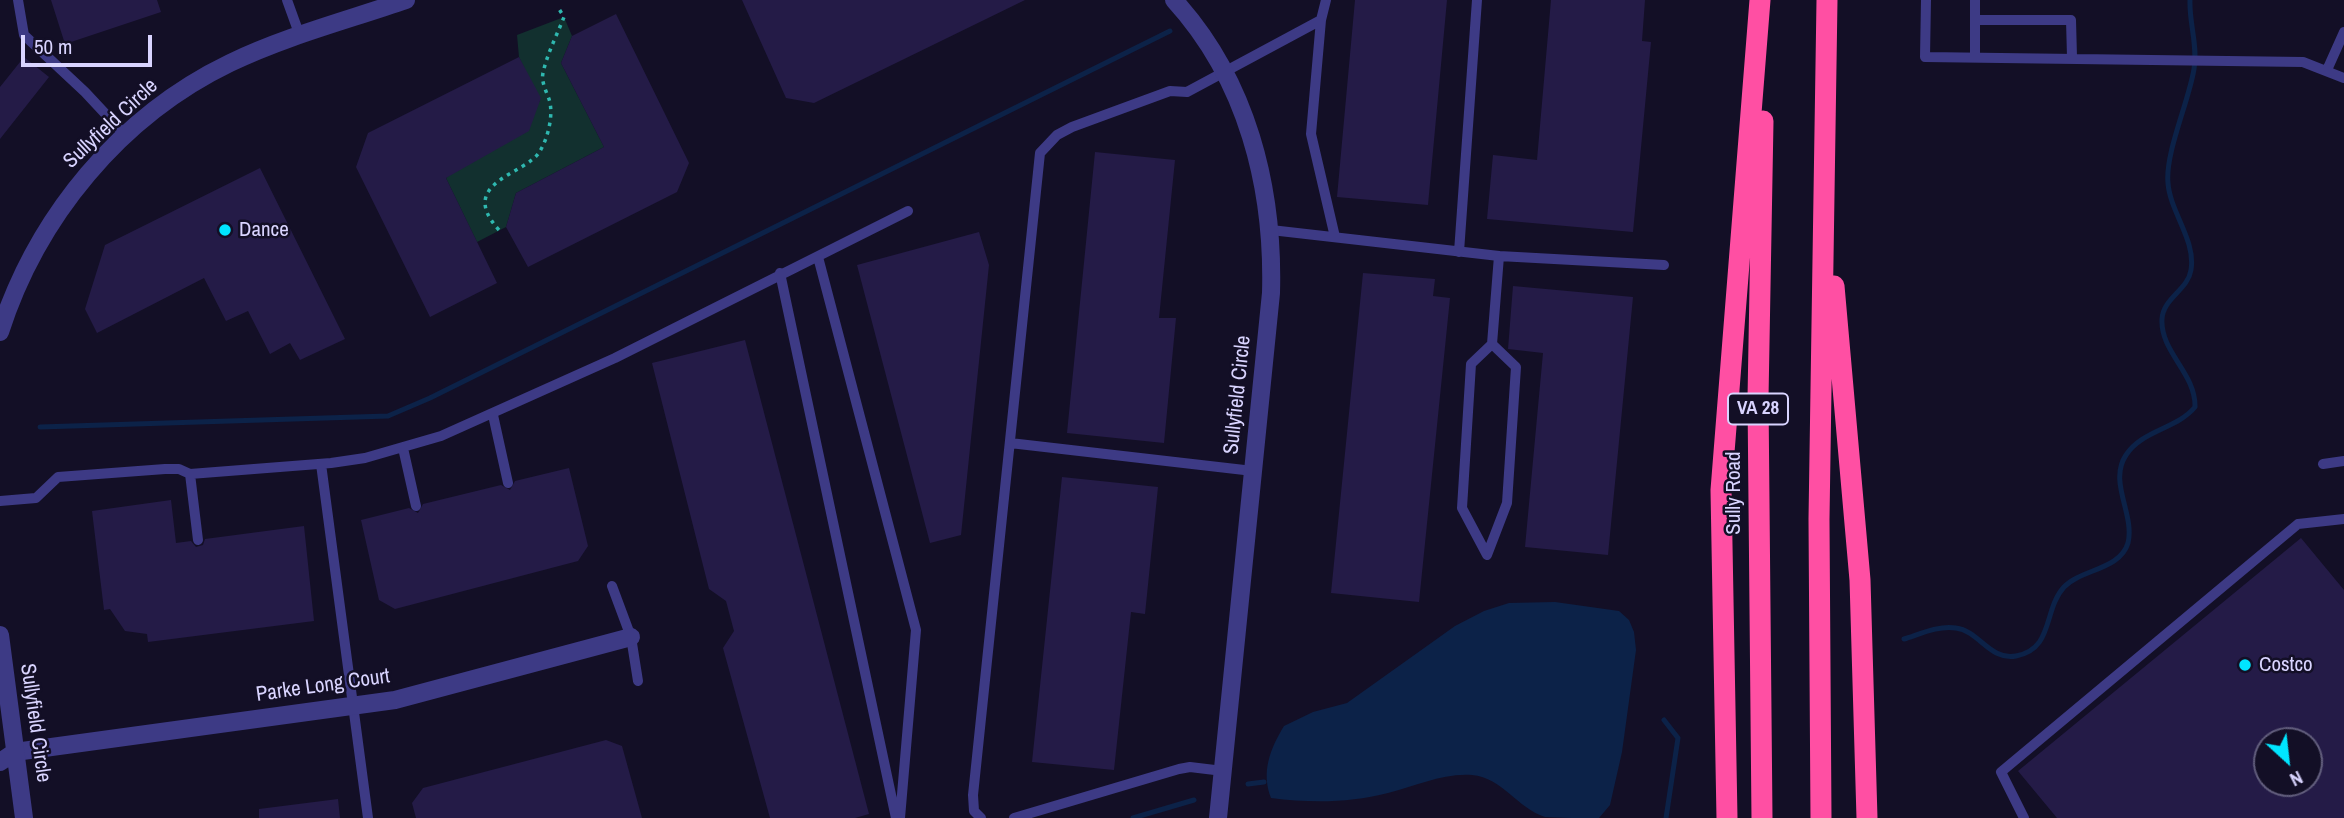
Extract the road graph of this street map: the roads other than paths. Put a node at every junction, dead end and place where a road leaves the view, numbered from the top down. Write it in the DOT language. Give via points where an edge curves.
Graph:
graph roads {
  1 [pos="18,0"];
  2 [pos="287,0"];
  3 [pos="406,0"];
  4 [pos="1174,0"];
  5 [pos="1326,0"];
  6 [pos="1477,0"];
  7 [pos="1762,0"];
  8 [pos="1828,0"];
  9 [pos="1926,0"];
  10 [pos="1975,0"];
  11 [pos="1321,20"];
  12 [pos="1975,20"];
  13 [pos="2344,32"];
  14 [pos="300,36"];
  15 [pos="1975,57"];
  16 [pos="2072,57"];
  17 [pos="2327,69"];
  18 [pos="1224,73"];
  19 [pos="2344,78"];
  20 [pos="126,135"];
  21 [pos="1824,165"];
  22 [pos="908,211"];
  23 [pos="1271,230"];
  24 [pos="1335,237"];
  25 [pos="1459,251"];
  26 [pos="1499,256"];
  27 [pos="818,257"];
  28 [pos="1664,265"];
  29 [pos="780,273"];
  30 [pos="0,332"];
  31 [pos="1492,344"];
  32 [pos="494,415"];
  33 [pos="1010,443"];
  34 [pos="404,448"];
  35 [pos="2344,461"];
  36 [pos="321,464"];
  37 [pos="2323,464"];
  38 [pos="1252,471"];
  39 [pos="190,474"];
  40 [pos="508,483"];
  41 [pos="0,501"];
  42 [pos="416,506"];
  43 [pos="2344,519"];
  44 [pos="198,540"];
  45 [pos="612,586"];
  46 [pos="0,635"];
  47 [pos="631,637"];
  48 [pos="638,681"];
  49 [pos="354,706"];
  50 [pos="5,753"];
  51 [pos="1223,771"];
  52 [pos="24,818"];
  53 [pos="368,818"];
  54 [pos="898,818"];
  55 [pos="981,818"];
  56 [pos="1014,818"];
  57 [pos="1218,818"];
  58 [pos="1727,818"];
  59 [pos="1762,818"];
  60 [pos="1821,818"];
  61 [pos="1867,818"];
  62 [pos="2024,818"];
  1 -- 20 [label="lane" via="24,36"];
  2 -- 14 [label="lane"];
  3 -- 14 [label="street, Sullyfield Circle"];
  4 -- 18 [label="street, Sullyfield Circle"];
  5 -- 11 [label="lane"];
  6 -- 25 [label="lane"];
  7 -- 58 [label="highway" via="1721,490"];
  7 -- 59 [label="highway, Sully Road / VA 28" via="1758,398"];
  8 -- 21 [label="highway"];
  9 -- 15 [label="lane" via="1925,57"];
  10 -- 12 [label="lane"];
  11 -- 18 [label="lane"];
  11 -- 24 [label="lane" via="1311,134"];
  12 -- 15 [label="lane"];
  12 -- 16 [label="lane" via="2071,20"];
  13 -- 17 [label="lane"];
  14 -- 20 [label="street, Sullyfield Circle" via="206,75"];
  15 -- 16 [label="lane"];
  16 -- 17 [label="lane" via="2303,62"];
  17 -- 19 [label="lane"];
  18 -- 23 [label="street, Sullyfield Circle" via="1253,140"];
  18 -- 33 [label="lane" via="1188,92 1170,91 1072,127 1040,153"];
  20 -- 30 [label="street, Sullyfield Circle" via="91,169 52,220"];
  21 -- 60 [label="highway"];
  21 -- 61 [label="highway" via="1860,580"];
  22 -- 27 [label="lane"];
  23 -- 24 [label="lane"];
  23 -- 38 [label="street, Sullyfield Circle" via="1271,293"];
  24 -- 25 [label="lane"];
  25 -- 26 [label="lane"];
  26 -- 28 [label="lane"];
  26 -- 31 [label="lane"];
  27 -- 29 [label="lane"];
  27 -- 54 [label="lane" via="916,629"];
  29 -- 32 [label="lane"];
  29 -- 54 [label="lane"];
  31 -- 31 [label="lane" via="1471,364 1462,508 1487,555 1507,503 1516,367"];
  32 -- 34 [label="lane"];
  32 -- 40 [label="lane"];
  33 -- 38 [label="lane"];
  33 -- 55 [label="lane" via="973,795 974,811"];
  34 -- 36 [label="lane"];
  34 -- 42 [label="lane"];
  35 -- 37 [label="lane"];
  36 -- 39 [label="lane"];
  36 -- 49 [label="lane"];
  38 -- 51 [label="street, Sullyfield Circle"];
  39 -- 41 [label="lane" via="165,469 58,477 36,498"];
  39 -- 44 [label="lane"];
  43 -- 62 [label="lane" via="2298,524 2001,772"];
  45 -- 47 [label="lane"];
  46 -- 50 [label="street, Sullyfield Circle"];
  47 -- 48 [label="lane"];
  47 -- 49 [label="street, Parke Long Court"];
  49 -- 50 [label="street, Parke Long Court"];
  49 -- 53 [label="lane"];
  50 -- 52 [label="street, Sullyfield Circle"];
  51 -- 56 [label="lane" via="1190,766"];
  51 -- 57 [label="street, Sullyfield Circle"];
}
